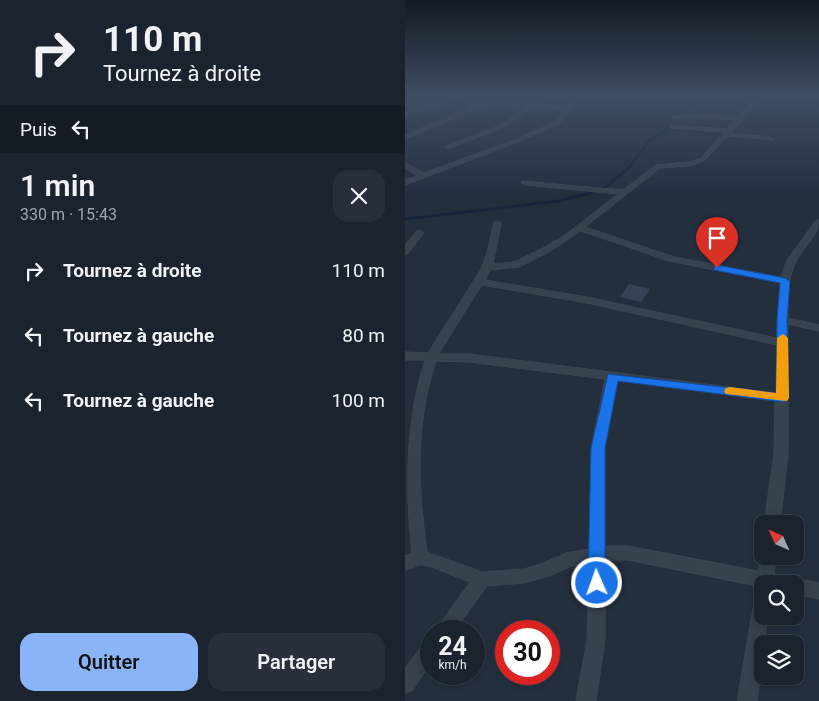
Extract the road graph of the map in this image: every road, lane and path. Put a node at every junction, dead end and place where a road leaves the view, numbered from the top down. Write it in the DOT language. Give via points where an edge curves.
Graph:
graph roads {
  1 [pos="423,130"];
  2 [pos="493,130"];
  3 [pos="542,130"];
  4 [pos="707,130"];
  5 [pos="728,132"];
  6 [pos="405,137"];
  7 [pos="770,140"];
  8 [pos="448,147"];
  9 [pos="405,165"];
  10 [pos="423,176"];
  11 [pos="405,183"];
  12 [pos="525,183"];
  13 [pos="623,192"];
  14 [pos="819,222"];
  15 [pos="497,224"];
  16 [pos="579,228"];
  17 [pos="420,232"];
  18 [pos="405,252"];
  19 [pos="487,267"];
  20 [pos="785,281"];
  21 [pos="479,282"];
  22 [pos="782,320"];
  23 [pos="819,328"];
  24 [pos="783,343"];
  25 [pos="405,356"];
  26 [pos="431,357"];
  27 [pos="613,376"];
  28 [pos="783,398"];
  29 [pos="773,515"];
  30 [pos="596,554"];
  31 [pos="413,561"];
  32 [pos="482,579"];
  33 [pos="754,583"];
  34 [pos="804,588"];
  35 [pos="819,591"];
  36 [pos="452,620"];
  37 [pos="758,625"];
  38 [pos="420,663"];
  39 [pos="405,684"];
  40 [pos="586,701"];
  41 [pos="747,701"];
  1 -- 6 [label="street"];
  2 -- 8 [label="street"];
  3 -- 10 [label="street"];
  4 -- 5 [label="street"];
  5 -- 7 [label="street"];
  5 -- 13 [label="street" via="702,160 658,166"];
  9 -- 10 [label="street"];
  10 -- 11 [label="street"];
  12 -- 13 [label="street"];
  13 -- 16 [label="street"];
  14 -- 20 [label="street" via="791,260"];
  15 -- 19 [label="street"];
  16 -- 19 [label="street" via="516,265"];
  16 -- 20 [label="street" via="671,258"];
  17 -- 18 [label="street"];
  19 -- 21 [label="street"];
  20 -- 22 [label="street"];
  21 -- 24 [label="street" via="587,300"];
  21 -- 26 [label="street"];
  22 -- 23 [label="street"];
  22 -- 24 [label="street"];
  24 -- 28 [label="street"];
  25 -- 26 [label="street"];
  26 -- 27 [label="street" via="469,358"];
  26 -- 31 [label="street" via="411,419 409,457"];
  27 -- 28 [label="street"];
  27 -- 30 [label="street" via="598,448"];
  28 -- 29 [label="street" via="781,454"];
  30 -- 32 [label="street" via="565,560 544,571 523,576"];
  30 -- 33 [label="street" via="637,554"];
  30 -- 40 [label="street" via="597,640"];
  31 -- 32 [label="street" via="429,559"];
  32 -- 36 [label="street"];
  34 -- 35 [label="street"];
  37 -- 41 [label="street"];
  38 -- 39 [label="street"];
}
